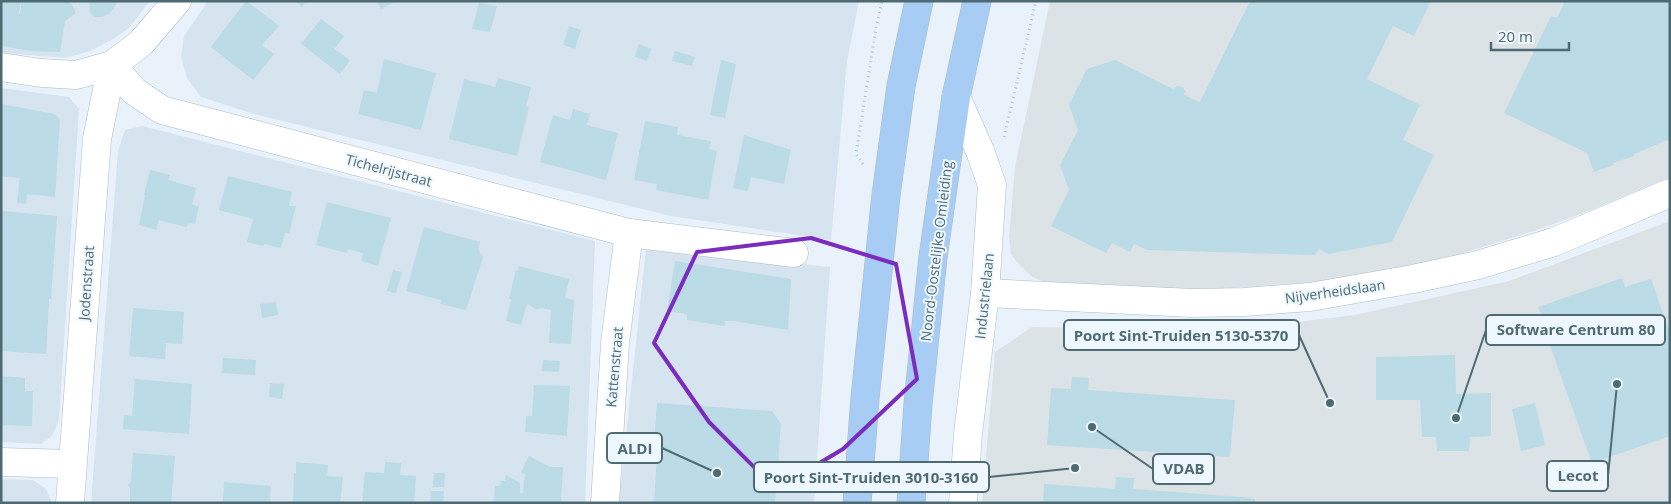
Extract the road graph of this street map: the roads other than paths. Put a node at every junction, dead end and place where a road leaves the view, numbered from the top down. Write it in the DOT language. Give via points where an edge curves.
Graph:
graph roads {
  1 [pos="177,1"];
  2 [pos="920,1"];
  3 [pos="977,1"];
  4 [pos="112,65"];
  5 [pos="1,67"];
  6 [pos="956,97"];
  7 [pos="1670,194"];
  8 [pos="629,233"];
  9 [pos="794,253"];
  10 [pos="985,293"];
  11 [pos="1,462"];
  12 [pos="72,464"];
  13 [pos="70,503"];
  14 [pos="605,503"];
  15 [pos="858,503"];
  16 [pos="911,503"];
  17 [pos="963,503"];
  1 -- 4 [label="street" via="141,43"];
  2 -- 15 [label="main road" via="901,86 886,195 865,398"];
  3 -- 6 [label="main road, Noord-Oostelijke Omleiding"];
  4 -- 5 [label="street" via="76,75"];
  4 -- 8 [label="street, Tichelrijstraat" via="134,91 162,110"];
  4 -- 12 [label="street, Jodenstraat" via="97,139"];
  6 -- 10 [label="street, Industrielaan" via="992,185"];
  6 -- 16 [label="main road, Noord-Oostelijke Omleiding" via="933,256"];
  7 -- 10 [label="street, Nijverheidslaan" via="1554,242 1478,265 1310,297 1192,303"];
  8 -- 9 [label="street, Tichelrijstraat"];
  8 -- 14 [label="street, Kattenstraat" via="615,343"];
  10 -- 17 [label="street, Industrielaan"];
  11 -- 12 [label="street"];
  12 -- 13 [label="street, Jodenstraat"];
}
